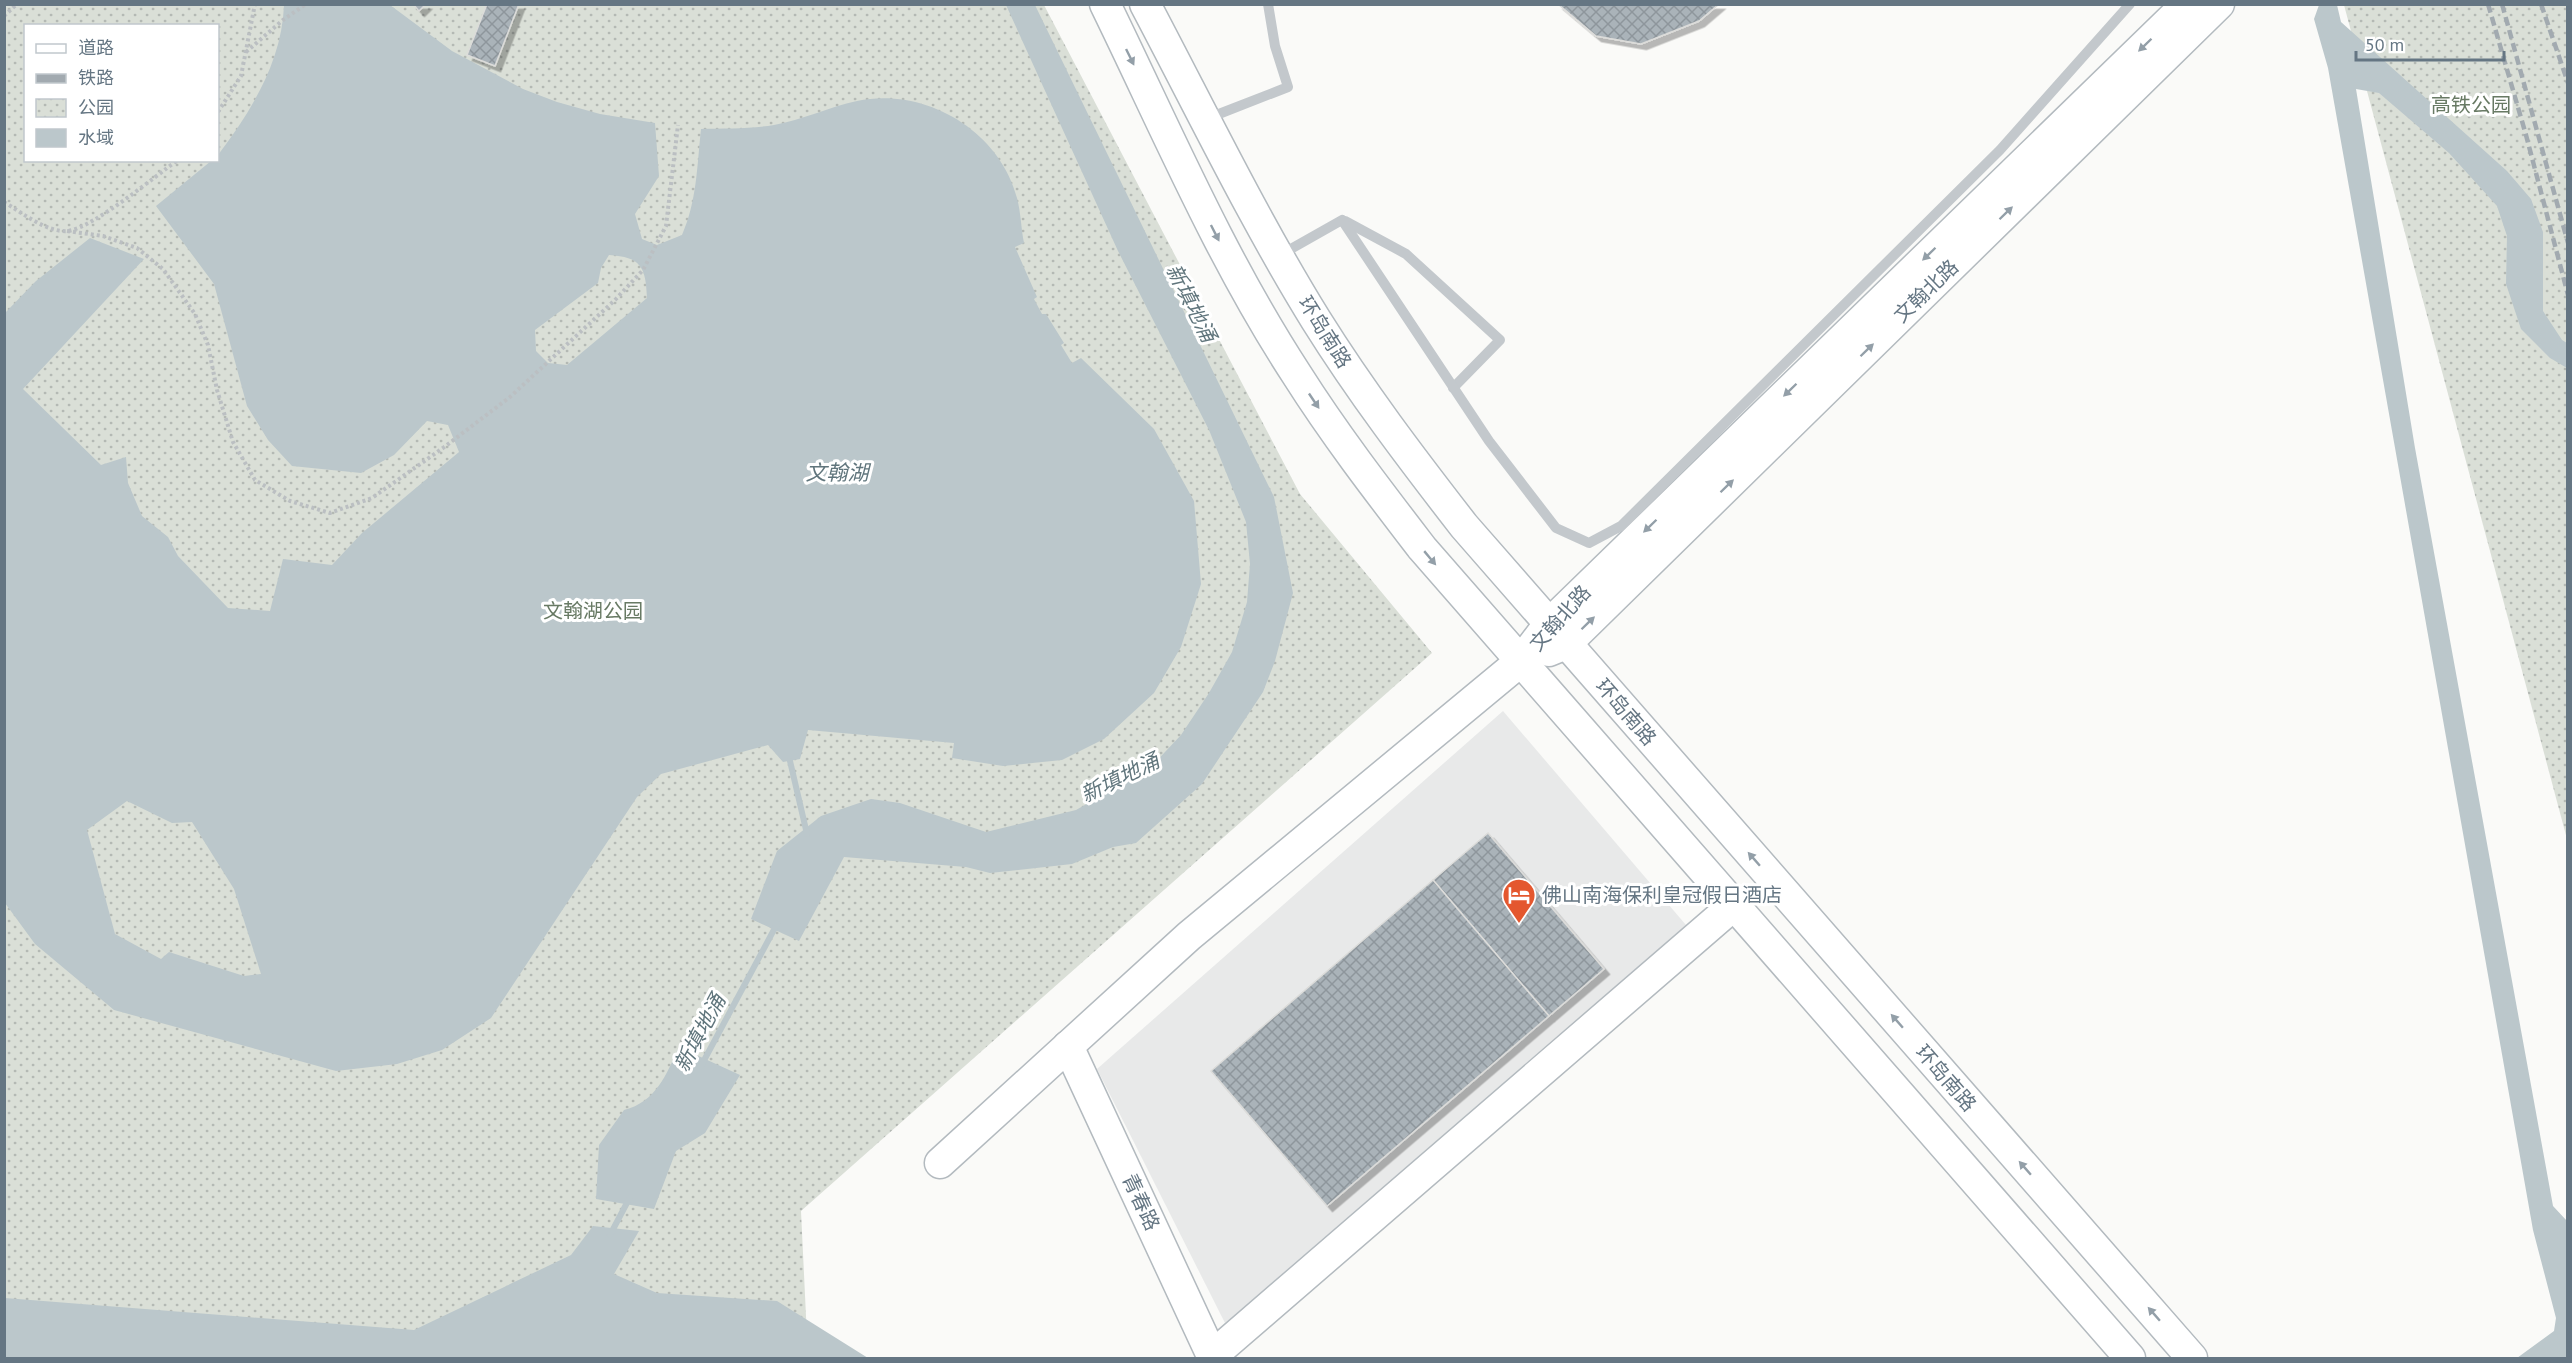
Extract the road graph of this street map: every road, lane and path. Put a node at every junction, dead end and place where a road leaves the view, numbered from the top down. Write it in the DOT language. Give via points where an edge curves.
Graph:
graph roads {
  1 [pos="17,4"];
  2 [pos="255,4"];
  3 [pos="306,4"];
  4 [pos="1105,4"];
  5 [pos="1146,4"];
  6 [pos="1268,4"];
  7 [pos="2130,4"];
  8 [pos="2187,4"];
  9 [pos="2219,4"];
  10 [pos="4,16"];
  11 [pos="246,52"];
  12 [pos="219,110"];
  13 [pos="1206,119"];
  14 [pos="678,125"];
  15 [pos="175,162"];
  16 [pos="4,202"];
  17 [pos="1342,220"];
  18 [pos="67,231"];
  19 [pos="1278,256"];
  20 [pos="1453,388"];
  21 [pos="1558,634"];
  22 [pos="1521,662"];
  23 [pos="1734,905"];
  24 [pos="1068,1046"];
  25 [pos="940,1163"];
  26 [pos="1213,1358"];
  27 [pos="2130,1359"];
  28 [pos="2192,1359"];
  1 -- 10 [label="path"];
  2 -- 11 [label="path"];
  3 -- 11 [label="path"];
  4 -- 22 [label="street, one-way" via="1214,232 1296,375 1422,548"];
  5 -- 13 [label="street, 环岛南路"];
  6 -- 13 [label="lane" via="1275,46 1288,87"];
  7 -- 20 [label="lane" via="2000,150 1621,526 1589,543 1556,528"];
  8 -- 21 [label="street, 文翰北路, one-way"];
  21 -- 9 [label="street, 文翰北路, one-way"];
  11 -- 12 [label="path" via="241,76"];
  13 -- 19 [label="street, 环岛南路"];
  14 -- 18 [label="path" via="666,226 643,270 510,397 372,498 330,513 290,501 255,480 232,442 208,345 195,314 163,269 137,248 103,236"];
  15 -- 18 [label="path" via="102,215"];
  16 -- 18 [label="path" via="48,227"];
  17 -- 19 [label="lane"];
  17 -- 20 [label="lane"];
  17 -- 20 [label="lane" via="1406,254 1500,340"];
  19 -- 21 [label="street, 环岛南路" via="1354,379 1395,436 1464,526"];
  21 -- 22 [label="street, 文翰北路"];
  28 -- 21 [label="street, 环岛南路, one-way"];
  22 -- 23 [label="street"];
  22 -- 24 [label="street, 文翰北路" via="1190,936"];
  23 -- 26 [label="street"];
  23 -- 27 [label="street"];
  24 -- 25 [label="street, 文翰北路"];
  24 -- 26 [label="street, 青春路"];
}
